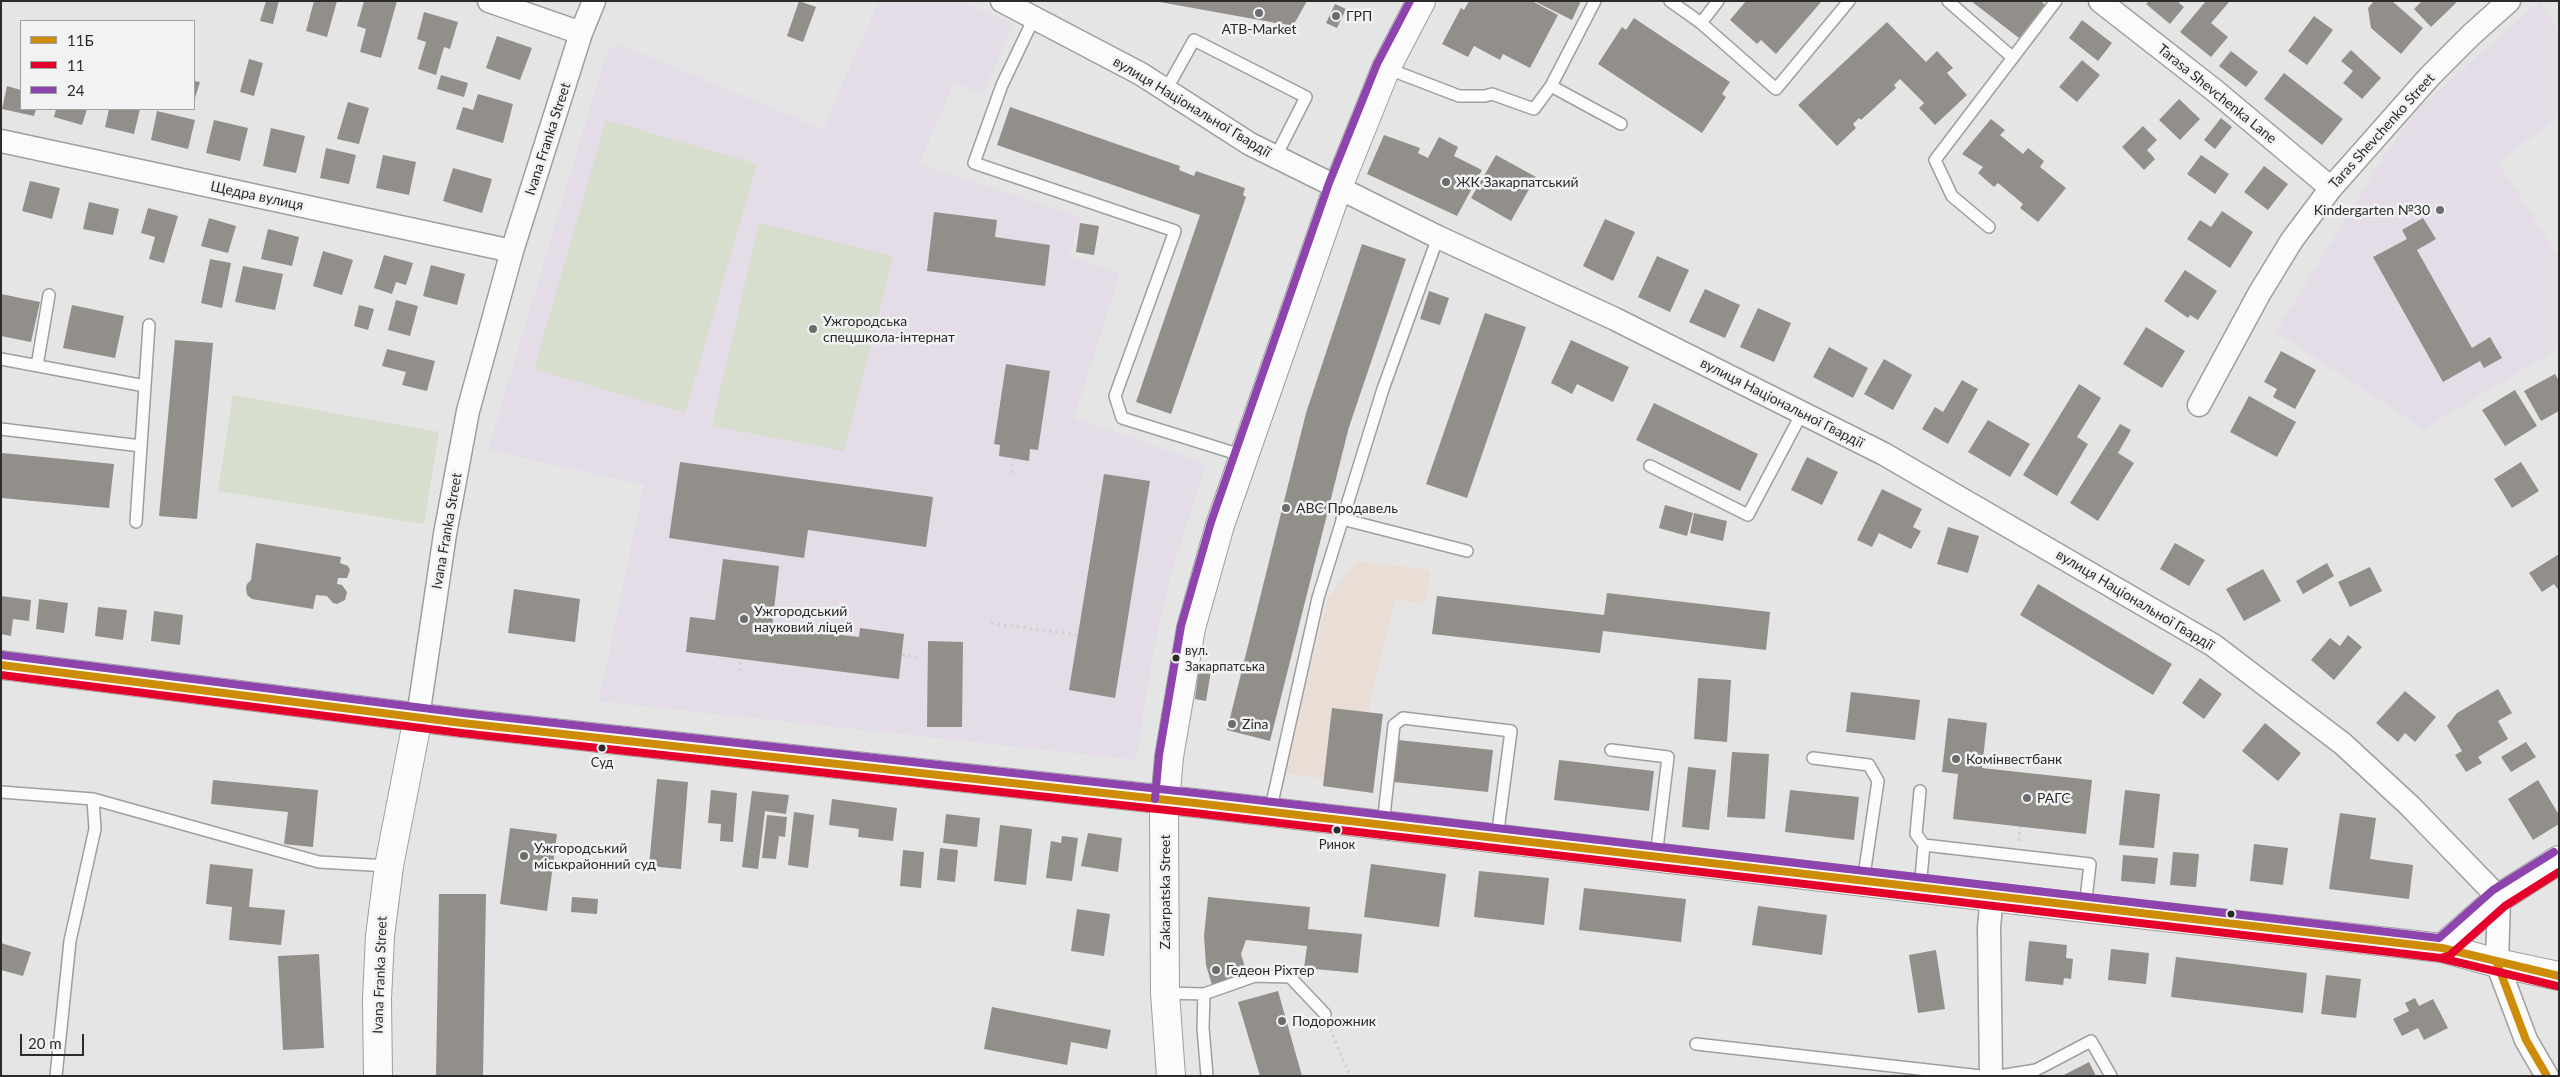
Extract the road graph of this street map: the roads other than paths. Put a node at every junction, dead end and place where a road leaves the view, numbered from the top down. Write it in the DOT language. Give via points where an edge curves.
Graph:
graph roads {
  1 [pos="489,1"];
  2 [pos="594,1"];
  3 [pos="1002,1"];
  4 [pos="1421,1"];
  5 [pos="1595,1"];
  6 [pos="1670,1"];
  7 [pos="1718,1"];
  8 [pos="1849,1"];
  9 [pos="1948,1"];
  10 [pos="2056,1"];
  11 [pos="2100,1"];
  12 [pos="2509,1"];
  13 [pos="1034,18"];
  14 [pos="1700,23"];
  15 [pos="581,34"];
  16 [pos="2012,57"];
  17 [pos="1386,68"];
  18 [pos="1551,86"];
  19 [pos="1166,90"];
  20 [pos="1621,124"];
  21 [pos="1,141"];
  22 [pos="1276,156"];
  23 [pos="1338,187"];
  24 [pos="2331,188"];
  25 [pos="1989,227"];
  26 [pos="1438,237"];
  27 [pos="512,251"];
  28 [pos="49,295"];
  29 [pos="149,325"];
  30 [pos="1,359"];
  31 [pos="37,366"];
  32 [pos="145,386"];
  33 [pos="2200,406"];
  34 [pos="1802,413"];
  35 [pos="1,430"];
  36 [pos="141,446"];
  37 [pos="1244,456"];
  38 [pos="1650,466"];
  39 [pos="1342,519"];
  40 [pos="136,522"];
  41 [pos="1467,551"];
  42 [pos="1,665"];
  43 [pos="418,717"];
  44 [pos="1611,750"];
  45 [pos="1813,758"];
  46 [pos="1920,791"];
  47 [pos="1,792"];
  48 [pos="93,799"];
  49 [pos="1165,800"];
  50 [pos="1270,812"];
  51 [pos="1383,825"];
  52 [pos="1497,838"];
  53 [pos="1924,845"];
  54 [pos="1656,857"];
  55 [pos="2559,860"];
  56 [pos="389,866"];
  57 [pos="1864,882"];
  58 [pos="1920,889"];
  59 [pos="1992,896"];
  60 [pos="2499,898"];
  61 [pos="2086,908"];
  62 [pos="2442,948"];
  63 [pos="2497,963"];
  64 [pos="2559,976"];
  65 [pos="1166,993"];
  66 [pos="1204,994"];
  67 [pos="1325,1014"];
  68 [pos="1696,1044"];
  69 [pos="56,1076"];
  70 [pos="378,1076"];
  71 [pos="1171,1076"];
  72 [pos="1207,1076"];
  73 [pos="1981,1076"];
  74 [pos="1992,1076"];
  75 [pos="1999,1076"];
  76 [pos="2110,1076"];
  77 [pos="2547,1076"];
  1 -- 15 [label="street"];
  2 -- 15 [label="street, Ivana Franka Street"];
  3 -- 13 [label="street, вулиця Національної Гвардії"];
  4 -- 17 [label="street, Zakarpatska Street"];
  5 -- 18 [label="lane"];
  6 -- 14 [label="lane"];
  7 -- 14 [label="lane"];
  8 -- 14 [label="lane" via="1776,89"];
  9 -- 16 [label="lane"];
  10 -- 16 [label="lane"];
  11 -- 24 [label="street, Tarasa Shevchenka Lane"];
  12 -- 24 [label="street, Taras Shevchenko Street" via="2430,76"];
  13 -- 19 [label="street, вулиця Національної Гвардії"];
  13 -- 37 [label="lane" via="1002,85 974,163 1175,231 1115,396 1122,418"];
  15 -- 27 [label="street, Ivana Franka Street"];
  16 -- 25 [label="lane" via="1935,160 1952,196"];
  17 -- 18 [label="lane" via="1459,96 1492,94 1534,109"];
  17 -- 23 [label="street, Zakarpatska Street"];
  18 -- 20 [label="lane"];
  19 -- 22 [label="street, вулиця Національної Гвардії" via="1250,144"];
  19 -- 22 [label="lane" via="1194,40 1306,97"];
  21 -- 27 [label="street, Щедра вулиця"];
  22 -- 23 [label="street, вулиця Національної Гвардії"];
  23 -- 26 [label="street, вулиця Національної Гвардії"];
  23 -- 37 [label="street, Zakarpatska Street"];
  24 -- 33 [label="street, Taras Shevchenko Street" via="2292,240 2258,294"];
  26 -- 34 [label="street, вулиця Національної Гвардії" via="1615,319"];
  26 -- 39 [label="lane" via="1383,389"];
  27 -- 43 [label="street, Ivana Franka Street" via="468,412 445,534"];
  28 -- 31 [label="lane"];
  29 -- 32 [label="lane"];
  30 -- 31 [label="lane"];
  31 -- 32 [label="lane"];
  32 -- 36 [label="lane"];
  34 -- 38 [label="lane" via="1748,515"];
  34 -- 60 [label="street, вулиця Національної Гвардії" via="1973,504 2214,645 2342,744 2410,806"];
  35 -- 36 [label="lane"];
  36 -- 40 [label="lane"];
  37 -- 49 [label="street, Zakarpatska Street" via="1220,525 1191,628"];
  39 -- 41 [label="lane"];
  39 -- 50 [label="lane" via="1318,598"];
  42 -- 43 [label="street"];
  43 -- 49 [label="street"];
  43 -- 56 [label="street, Ivana Franka Street"];
  44 -- 54 [label="lane" via="1668,758"];
  45 -- 57 [label="lane" via="1869,765 1878,781"];
  46 -- 53 [label="lane" via="1916,834"];
  47 -- 48 [label="lane"];
  48 -- 56 [label="lane" via="319,862"];
  48 -- 69 [label="lane" via="95,829 70,941"];
  49 -- 50 [label="street"];
  49 -- 65 [label="street, Zakarpatska Street"];
  50 -- 51 [label="street"];
  51 -- 52 [label="street"];
  51 -- 52 [label="lane" via="1394,725 1402,718 1511,731"];
  52 -- 54 [label="street"];
  53 -- 58 [label="lane"];
  53 -- 61 [label="lane" via="2090,864"];
  54 -- 57 [label="street"];
  55 -- 60 [label="street"];
  56 -- 70 [label="street, Ivana Franka Street" via="380,936"];
  57 -- 58 [label="street"];
  58 -- 59 [label="street"];
  59 -- 61 [label="street"];
  59 -- 74 [label="street" via="1989,927"];
  60 -- 62 [label="street"];
  60 -- 63 [label="street"];
  61 -- 62 [label="street"];
  62 -- 63 [label="street"];
  63 -- 64 [label="street"];
  63 -- 77 [label="street" via="2526,1040"];
  65 -- 66 [label="lane"];
  65 -- 71 [label="street, Zakarpatska Street"];
  66 -- 67 [label="lane" via="1255,976 1290,977"];
  66 -- 72 [label="lane"];
  68 -- 73 [label="lane"];
  75 -- 76 [label="lane" via="2036,1070 2091,1041"];
}
